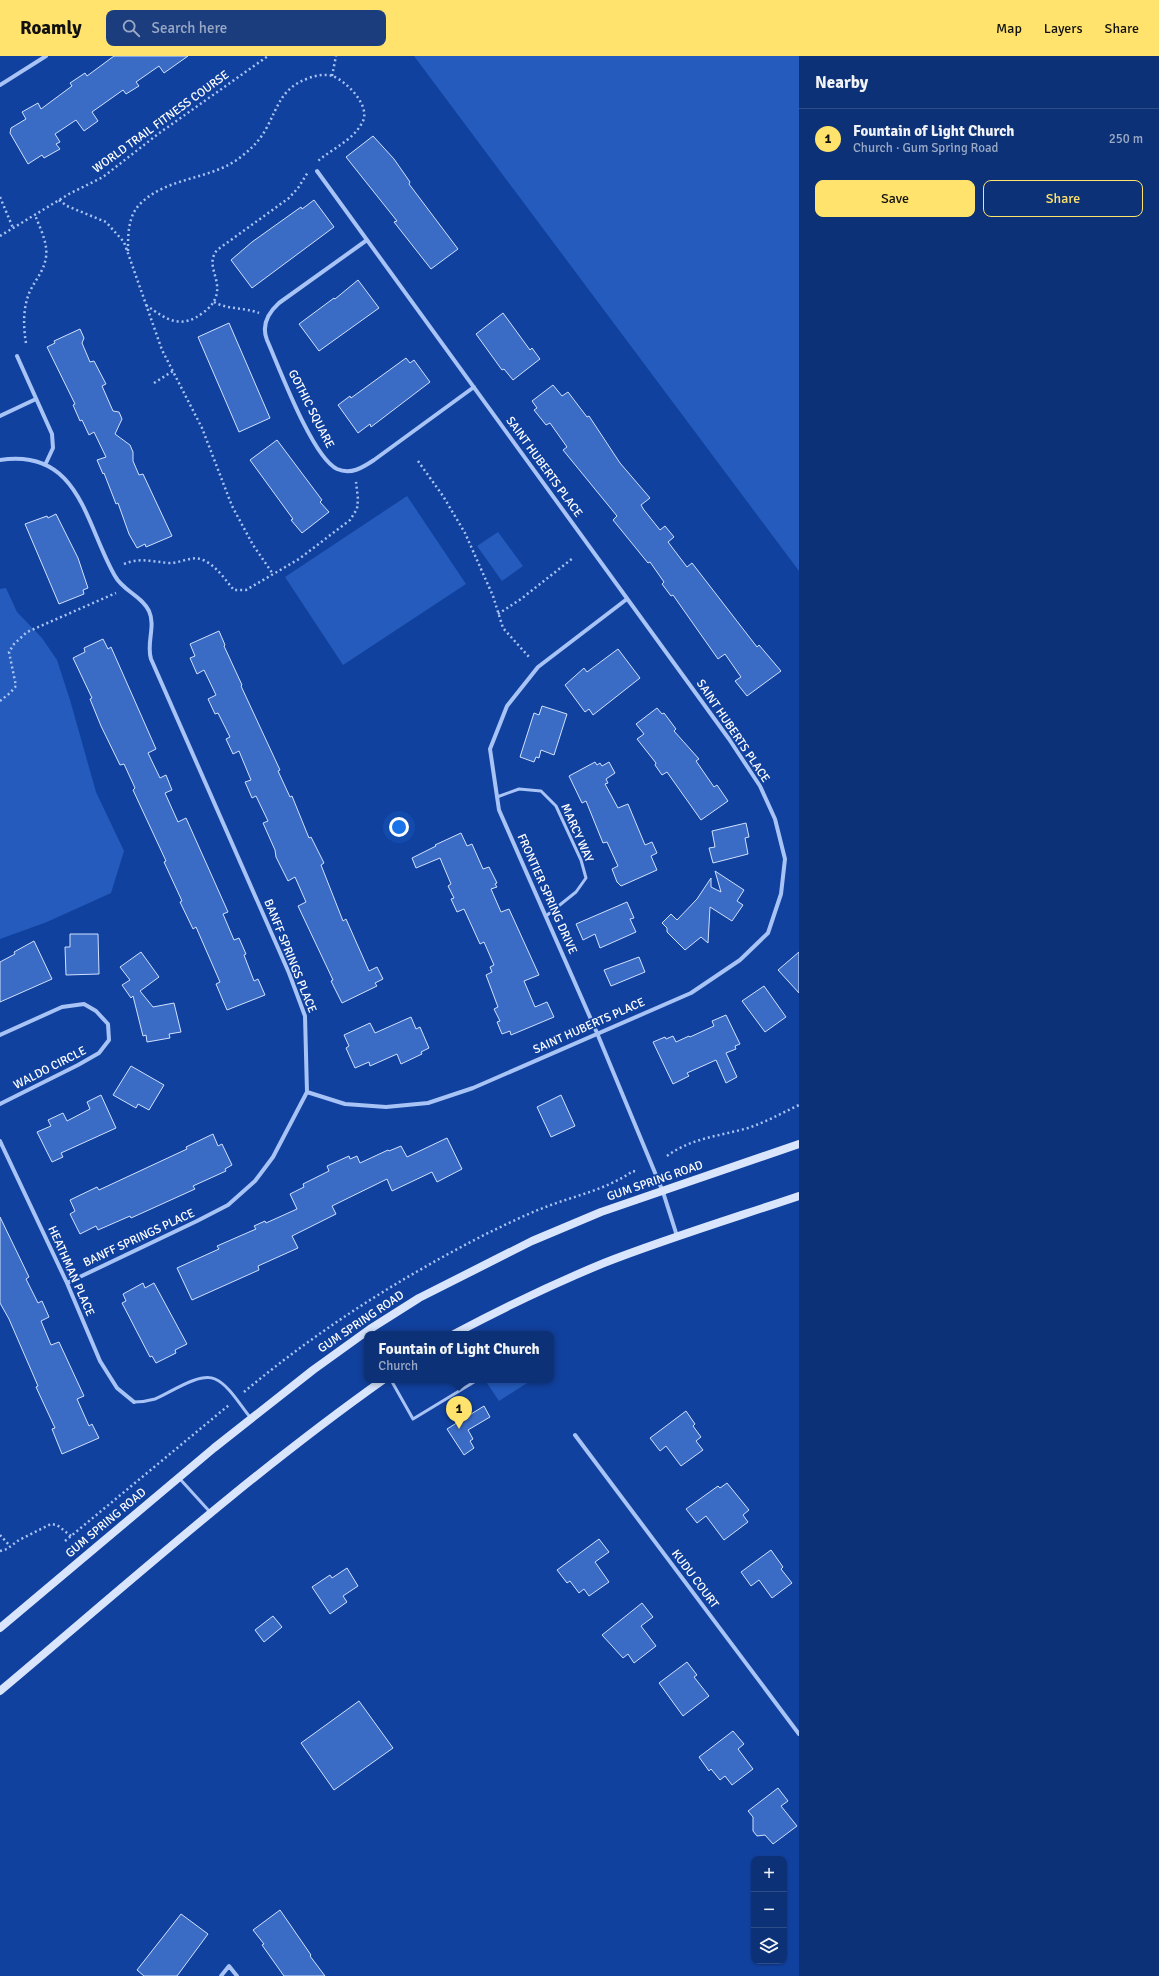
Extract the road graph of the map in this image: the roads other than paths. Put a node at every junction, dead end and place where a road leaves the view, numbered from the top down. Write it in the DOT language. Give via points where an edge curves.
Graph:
graph roads {
  1 [pos="46,56"];
  2 [pos="0,85"];
  3 [pos="317,171"];
  4 [pos="367,240"];
  5 [pos="17,356"];
  6 [pos="474,386"];
  7 [pos="36,399"];
  8 [pos="0,416"];
  9 [pos="0,460"];
  10 [pos="46,464"];
  11 [pos="627,599"];
  12 [pos="497,797"];
  13 [pos="546,916"];
  14 [pos="596,1034"];
  15 [pos="0,1035"];
  16 [pos="308,1092"];
  17 [pos="0,1104"];
  18 [pos="0,1141"];
  19 [pos="799,1144"];
  20 [pos="662,1192"];
  21 [pos="799,1196"];
  22 [pos="677,1236"];
  23 [pos="67,1283"];
  24 [pos="367,1331"];
  25 [pos="460,1331"];
  26 [pos="364,1333"];
  27 [pos="379,1383"];
  28 [pos="393,1383"];
  29 [pos="472,1383"];
  30 [pos="134,1402"];
  31 [pos="251,1419"];
  32 [pos="575,1435"];
  33 [pos="178,1478"];
  34 [pos="211,1513"];
  35 [pos="0,1628"];
  36 [pos="0,1691"];
  37 [pos="799,1734"];
  38 [pos="221,1976"];
  39 [pos="237,1976"];
  1 -- 2 [label="street"];
  3 -- 4 [label="street, SAINT HUBERTS PLACE"];
  4 -- 6 [label="street, SAINT HUBERTS PLACE"];
  4 -- 6 [label="street, GOTHIC SQUARE" via="279,303 266,319 264,333 319,451 330,465 338,469 352,472 358,470"];
  5 -- 7 [label="street"];
  6 -- 11 [label="street, SAINT HUBERTS PLACE"];
  7 -- 8 [label="street"];
  7 -- 10 [label="street" via="53,441 53,448"];
  9 -- 10 [label="street" via="17,458"];
  10 -- 16 [label="street, BANFF SPRINGS PLACE" via="66,481 78,496 115,577 144,603 149,612 151,659 289,973 305,1016"];
  11 -- 12 [label="street, FRONTIER SPRING DRIVE" via="538,667 507,706 490,749"];
  11 -- 14 [label="street, SAINT HUBERTS PLACE" via="760,786 775,819 785,859 781,894 768,933 740,960 691,993"];
  12 -- 13 [label="street, FRONTIER SPRING DRIVE" via="499,810"];
  12 -- 13 [label="lane, MARCY WAY" via="519,789 541,791 556,806 581,860 586,878 576,892"];
  13 -- 14 [label="street, FRONTIER SPRING DRIVE"];
  14 -- 16 [label="street, SAINT HUBERTS PLACE" via="473,1088 428,1103 386,1107 345,1104"];
  14 -- 20 [label="street, FRONTIER SPRING DRIVE"];
  15 -- 17 [label="street, WALDO CIRCLE" via="62,1007 84,1004 96,1011 108,1024 109,1040 99,1053 78,1066"];
  16 -- 23 [label="street, BANFF SPRINGS PLACE" via="273,1157 255,1181 228,1205"];
  18 -- 23 [label="street, HEATHMAN PLACE"];
  19 -- 20 [label="main road, GUM SPRING ROAD"];
  20 -- 22 [label="street, FRONTIER SPRING DRIVE"];
  20 -- 24 [label="main road, GUM SPRING ROAD" via="601,1212 532,1241 419,1298"];
  21 -- 22 [label="main road"];
  22 -- 25 [label="main road" via="551,1286"];
  23 -- 30 [label="street, HEATHMAN PLACE" via="100,1361 117,1388"];
  26 -- 31 [label="main road, GUM SPRING ROAD"];
  27 -- 34 [label="main road" via="323,1422"];
  28 -- 29 [label="lane" via="413,1418"];
  30 -- 31 [label="lane" via="154,1399 203,1377 216,1379"];
  31 -- 33 [label="main road, GUM SPRING ROAD"];
  32 -- 37 [label="street, KUDU COURT"];
  33 -- 34 [label="lane"];
  33 -- 35 [label="main road, GUM SPRING ROAD"];
  34 -- 36 [label="main road"];
  38 -- 39 [label="street" via="229,1966"];
}
